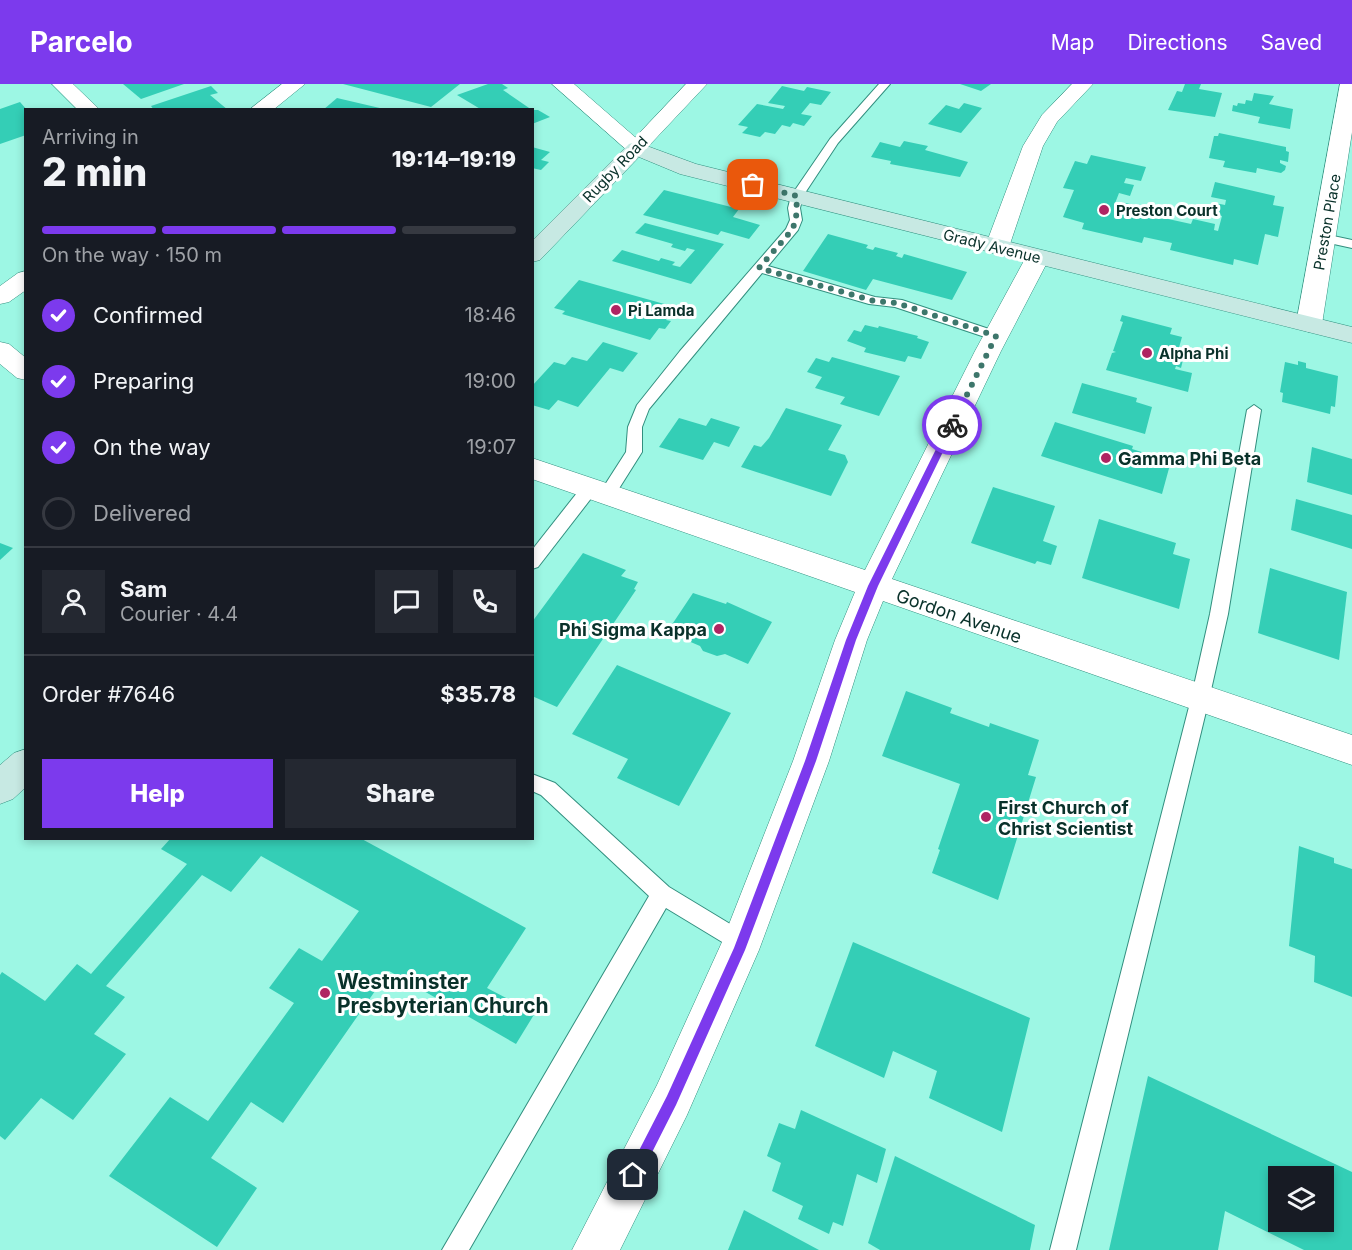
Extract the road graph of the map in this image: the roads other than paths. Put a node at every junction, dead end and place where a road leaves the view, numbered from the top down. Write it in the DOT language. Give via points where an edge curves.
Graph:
graph roads {
  1 [pos="62,84"];
  2 [pos="295,84"];
  3 [pos="562,84"];
  4 [pos="697,84"];
  5 [pos="885,84"];
  6 [pos="1083,84"];
  7 [pos="1350,84"];
  8 [pos="88,108"];
  9 [pos="262,108"];
  10 [pos="636,148"];
  11 [pos="797,196"];
  12 [pos="1324,238"];
  13 [pos="1352,244"];
  14 [pos="997,247"];
  15 [pos="534,253"];
  16 [pos="1038,257"];
  17 [pos="759,268"];
  18 [pos="24,279"];
  19 [pos="0,297"];
  20 [pos="1309,324"];
  21 [pos="1352,335"];
  22 [pos="996,336"];
  23 [pos="0,351"];
  24 [pos="24,370"];
  25 [pos="1254,410"];
  26 [pos="534,469"];
  27 [pos="599,491"];
  28 [pos="534,561"];
  29 [pos="873,586"];
  30 [pos="1200,699"];
  31 [pos="1352,750"];
  32 [pos="24,766"];
  33 [pos="534,783"];
  34 [pos="0,788"];
  35 [pos="662,894"];
  36 [pos="742,943"];
  37 [pos="455,1250"];
  38 [pos="595,1250"];
  39 [pos="1063,1250"];
  1 -- 8 [label="street"];
  2 -- 9 [label="street"];
  3 -- 10 [label="street"];
  4 -- 10 [label="street, Rugby Road"];
  5 -- 11 [label="lane" via="834,141"];
  6 -- 14 [label="street" via="1048,118 1033,146"];
  7 -- 12 [label="street, Preston Place"];
  10 -- 11 [label="main road, Grady Avenue" via="688,169"];
  10 -- 15 [label="main road, Rugby Road"];
  11 -- 14 [label="main road, Grady Avenue"];
  11 -- 17 [label="lane" via="792,230"];
  12 -- 13 [label="lane"];
  12 -- 20 [label="street, Preston Place"];
  14 -- 16 [label="main road, Grady Avenue"];
  16 -- 20 [label="main road, Grady Avenue"];
  16 -- 22 [label="street"];
  17 -- 22 [label="lane" via="874,301 897,303"];
  17 -- 27 [label="lane" via="642,408 635,427 634,452"];
  18 -- 19 [label="street"];
  20 -- 21 [label="main road, Grady Avenue"];
  22 -- 29 [label="street"];
  23 -- 24 [label="street"];
  25 -- 30 [label="lane" via="1219,614"];
  26 -- 27 [label="street, Gordon Avenue"];
  27 -- 28 [label="lane"];
  27 -- 29 [label="street, Gordon Avenue"];
  29 -- 30 [label="street, Gordon Avenue"];
  29 -- 36 [label="street"];
  30 -- 31 [label="street, Gordon Avenue"];
  30 -- 39 [label="lane"];
  32 -- 34 [label="main road"];
  33 -- 35 [label="lane" via="548,789"];
  35 -- 36 [label="lane"];
  35 -- 37 [label="lane"];
  36 -- 38 [label="street" via="672,1100"];
}
